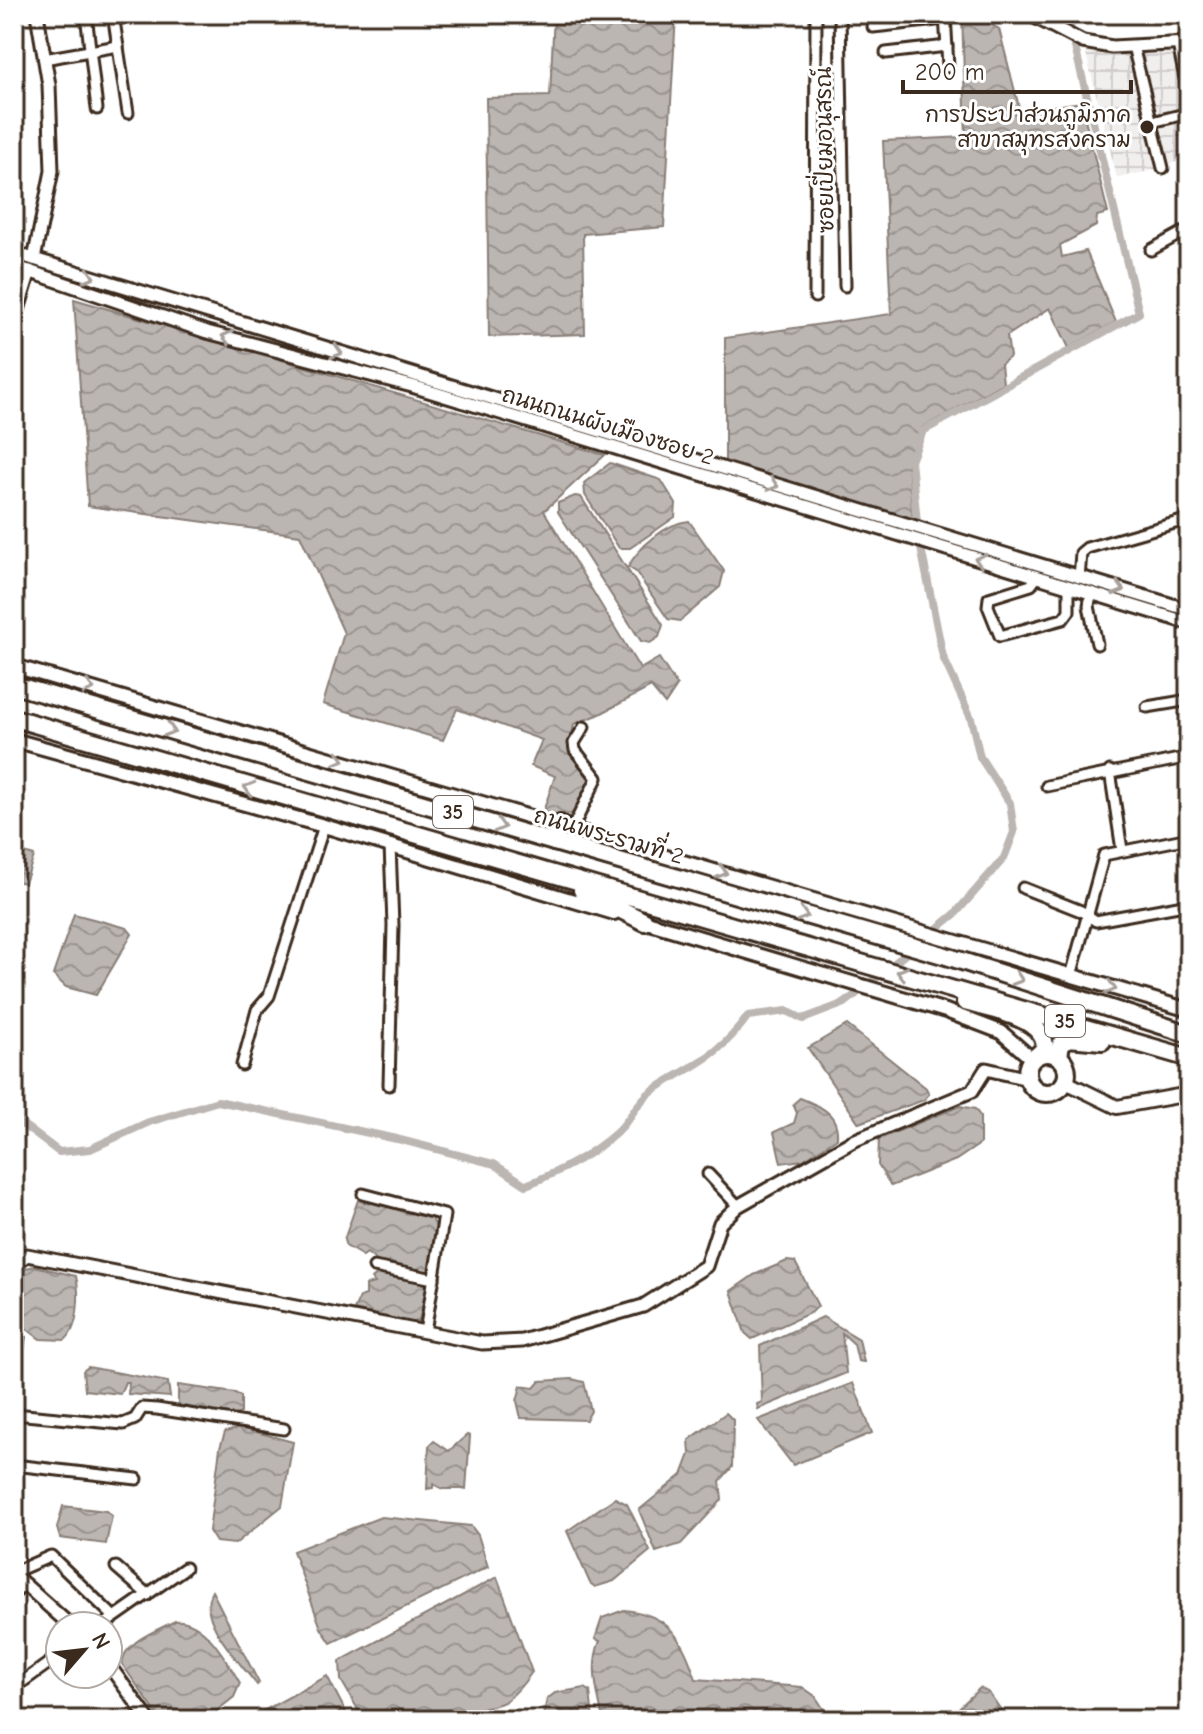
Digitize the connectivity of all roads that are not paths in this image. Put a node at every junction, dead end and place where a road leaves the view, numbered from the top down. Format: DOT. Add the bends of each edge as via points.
graph roads {
  1 [pos="37,14"];
  2 [pos="86,14"];
  3 [pos="113,14"];
  4 [pos="816,14"];
  5 [pos="840,14"];
  6 [pos="1029,14"];
  7 [pos="946,16"];
  8 [pos="873,27"];
  9 [pos="1183,44"];
  10 [pos="118,46"];
  11 [pos="947,46"];
  12 [pos="1133,46"];
  13 [pos="89,51"];
  14 [pos="886,53"];
  15 [pos="44,59"];
  16 [pos="948,67"];
  17 [pos="1189,98"];
  18 [pos="97,109"];
  19 [pos="128,113"];
  20 [pos="1189,113"];
  21 [pos="1152,122"];
  22 [pos="1163,168"];
  23 [pos="1189,229"];
  24 [pos="1151,250"];
  25 [pos="14,253"];
  26 [pos="32,265"];
  27 [pos="14,266"];
  28 [pos="845,286"];
  29 [pos="815,297"];
  30 [pos="14,323"];
  31 [pos="373,369"];
  32 [pos="1189,519"];
  33 [pos="936,541"];
  34 [pos="1037,577"];
  35 [pos="1079,578"];
  36 [pos="1069,587"];
  37 [pos="1091,593"];
  38 [pos="1189,610"];
  39 [pos="1189,623"];
  40 [pos="1097,644"];
  41 [pos="14,666"];
  42 [pos="14,685"];
  43 [pos="1189,700"];
  44 [pos="1147,707"];
  45 [pos="14,718"];
  46 [pos="584,727"];
  47 [pos="14,740"];
  48 [pos="1189,757"];
  49 [pos="1110,771"];
  50 [pos="1047,786"];
  51 [pos="324,826"];
  52 [pos="567,826"];
  53 [pos="1189,838"];
  54 [pos="554,842"];
  55 [pos="390,846"];
  56 [pos="1122,850"];
  57 [pos="545,872"];
  58 [pos="1023,888"];
  59 [pos="1189,904"];
  60 [pos="1087,916"];
  61 [pos="645,922"];
  62 [pos="1071,976"];
  63 [pos="942,984"];
  64 [pos="1189,1010"];
  65 [pos="1189,1034"];
  66 [pos="1059,1056"];
  67 [pos="1035,1057"];
  68 [pos="1189,1059"];
  69 [pos="242,1065"];
  70 [pos="1028,1079"];
  71 [pos="1066,1082"];
  72 [pos="389,1085"];
  73 [pos="1189,1094"];
  74 [pos="708,1174"];
  75 [pos="363,1194"];
  76 [pos="738,1206"];
  77 [pos="374,1267"];
  78 [pos="14,1272"];
  79 [pos="434,1279"];
  80 [pos="14,1324"];
  81 [pos="425,1332"];
  82 [pos="14,1371"];
  83 [pos="14,1414"];
  84 [pos="284,1429"];
  85 [pos="14,1465"];
  86 [pos="137,1479"];
  87 [pos="116,1567"];
  88 [pos="185,1568"];
  89 [pos="14,1573"];
  90 [pos="25,1584"];
  91 [pos="14,1594"];
  92 [pos="148,1595"];
  93 [pos="53,1610"];
  94 [pos="107,1610"];
  95 [pos="124,1611"];
  96 [pos="44,1666"];
  97 [pos="124,1686"];
  98 [pos="14,1688"];
  99 [pos="149,1720"];
  1 -- 15 [label="street"];
  2 -- 13 [label="street"];
  3 -- 10 [label="street"];
  4 -- 29 [label="street"];
  5 -- 28 [label="street, ซอยเปี่ยมอนุสรณ์"];
  6 -- 12 [label="street" via="1083,42"];
  7 -- 8 [label="street"];
  7 -- 11 [label="street"];
  9 -- 12 [label="street"];
  9 -- 17 [label="street"];
  10 -- 13 [label="street"];
  10 -- 19 [label="street"];
  11 -- 14 [label="street"];
  11 -- 16 [label="street"];
  12 -- 21 [label="street"];
  13 -- 15 [label="street"];
  13 -- 18 [label="street"];
  15 -- 26 [label="street" via="52,171"];
  20 -- 21 [label="street"];
  21 -- 22 [label="street"];
  23 -- 24 [label="street"];
  25 -- 26 [label="street, ถนนถนนผังเมืองซอย 2"];
  26 -- 27 [label="street, ถนนถนนผังเมืองซอย 2"];
  26 -- 30 [label="street"];
  26 -- 31 [label="street, ถนนถนนผังเมืองซอย 2, one-way"];
  31 -- 26 [label="street, ถนนถนนผังเมืองซอย 2, one-way" via="207,332"];
  31 -- 33 [label="street, ถนนถนนผังเมืองซอย 2"];
  32 -- 35 [label="street" via="1087,548 1081,553"];
  34 -- 33 [label="street, ถนนถนนผังเมืองซอย 2, one-way"];
  33 -- 35 [label="street, ถนนถนนผังเมืองซอย 2"];
  34 -- 36 [label="street, ถนนถนนผังเมืองซอย 2"];
  34 -- 36 [label="street" via="1031,585 989,598 1000,636 1063,619 1069,611"];
  35 -- 38 [label="street, ถนนถนนผังเมืองซอย 2, one-way"];
  36 -- 37 [label="street, ถนนถนนผังเมืองซอย 2"];
  37 -- 39 [label="street, ถนนถนนผังเมืองซอย 2"];
  37 -- 40 [label="street"];
  41 -- 52 [label="main road, ถนนพระรามที่ 2 / 35, one-way"];
  42 -- 54 [label="highway, ถนนพระรามที่ 2 / 35, one-way"];
  43 -- 44 [label="street"];
  57 -- 45 [label="highway, 35, one-way"];
  46 -- 52 [label="street" via="575,750 597,778"];
  47 -- 51 [label="main road, 35"];
  48 -- 49 [label="street"];
  49 -- 50 [label="street"];
  49 -- 56 [label="street"];
  51 -- 55 [label="main road, 35"];
  51 -- 69 [label="street"];
  52 -- 54 [label="highway"];
  52 -- 62 [label="main road, ถนนพระรามที่ 2 / 35, one-way"];
  53 -- 56 [label="street"];
  54 -- 65 [label="highway, ถนนพระรามที่ 2 / 35, one-way" via="943,955"];
  55 -- 61 [label="main road, 35"];
  55 -- 72 [label="street"];
  56 -- 60 [label="street" via="1104,855"];
  57 -- 61 [label="highway"];
  63 -- 57 [label="highway, 35, one-way"];
  58 -- 60 [label="street"];
  59 -- 60 [label="street" via="1096,921"];
  60 -- 62 [label="street"];
  61 -- 67 [label="main road, 35" via="885,991 1001,1032"];
  62 -- 64 [label="main road, ถนนพระรามที่ 2 / 35, one-way"];
  63 -- 67 [label="highway" via="960,1001 1035,1025 1045,1048"];
  63 -- 68 [label="highway, 35"];
  66 -- 67 [label="highway"];
  66 -- 68 [label="highway" via="1068,1038 1091,1038 1154,1056"];
  66 -- 71 [label="highway" via="1067,1068"];
  67 -- 70 [label="highway"];
  70 -- 71 [label="highway" via="1043,1094 1057,1092"];
  70 -- 76 [label="street" via="986,1069 972,1091 853,1141"];
  71 -- 73 [label="main road" via="1117,1107"];
  74 -- 76 [label="street"];
  75 -- 79 [label="street" via="444,1215"];
  76 -- 81 [label="street" via="720,1223 706,1266 643,1306 522,1341 482,1343"];
  77 -- 79 [label="street"];
  78 -- 81 [label="street" via="27,1255"];
  79 -- 81 [label="street"];
  80 -- 82 [label="street"];
  83 -- 84 [label="street" via="123,1424 142,1408"];
  85 -- 86 [label="street"];
  87 -- 92 [label="street"];
  88 -- 92 [label="street"];
  89 -- 90 [label="street"];
  89 -- 94 [label="street" via="51,1556"];
  90 -- 91 [label="street"];
  90 -- 93 [label="street"];
  92 -- 95 [label="street"];
  96 -- 98 [label="street"];
  97 -- 99 [label="street"];
}
